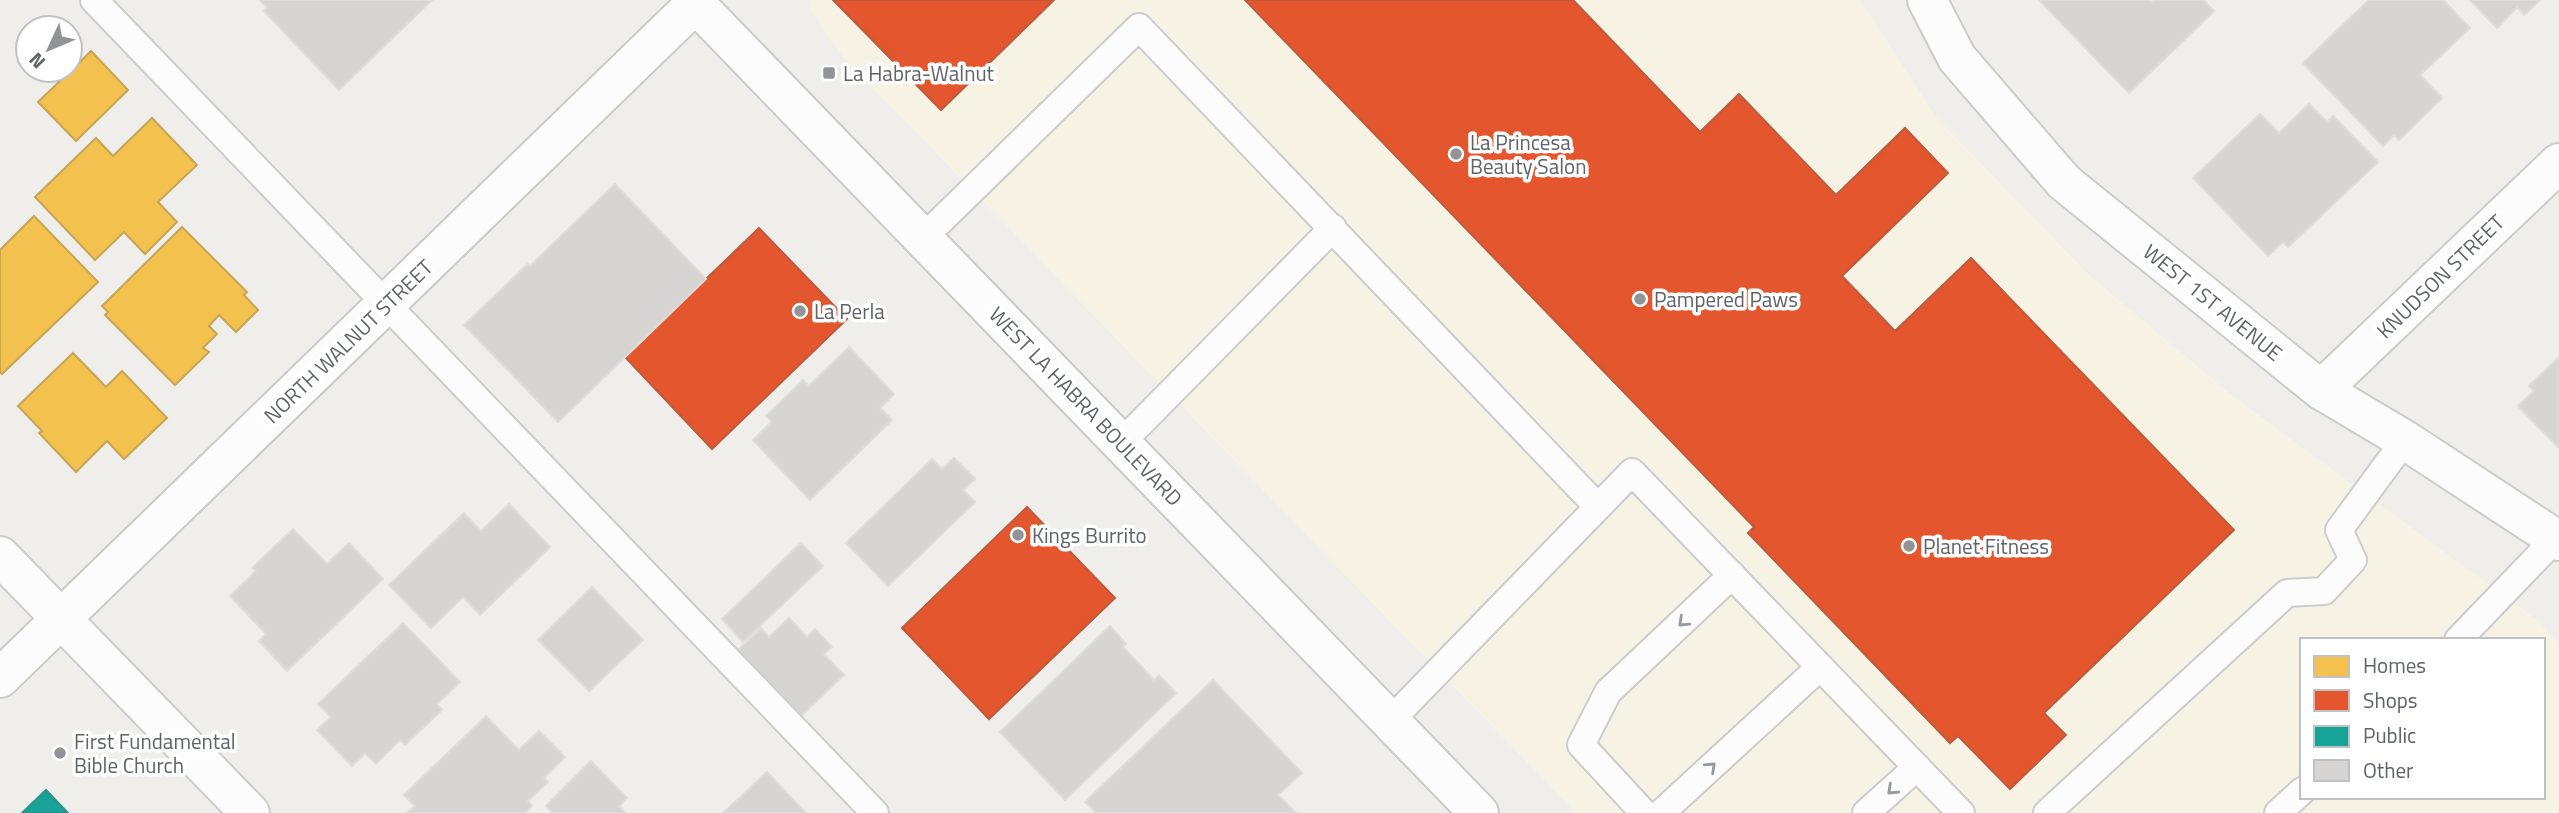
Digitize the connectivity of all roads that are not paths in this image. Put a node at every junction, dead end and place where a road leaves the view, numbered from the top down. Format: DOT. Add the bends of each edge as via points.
graph roads {
  1 [pos="94,0"];
  2 [pos="1927,0"];
  3 [pos="696,1"];
  4 [pos="2559,163"];
  5 [pos="1333,228"];
  6 [pos="923,238"];
  7 [pos="387,303"];
  8 [pos="2321,390"];
  9 [pos="2405,440"];
  10 [pos="1121,443"];
  11 [pos="1597,506"];
  12 [pos="2557,539"];
  13 [pos="0,556"];
  14 [pos="1732,575"];
  15 [pos="61,618"];
  16 [pos="2460,638"];
  17 [pos="1820,667"];
  18 [pos="0,678"];
  19 [pos="1390,721"];
  20 [pos="1917,767"];
  21 [pos="2300,793"];
  22 [pos="250,813"];
  23 [pos="875,813"];
  24 [pos="1479,813"];
  25 [pos="1644,813"];
  26 [pos="1661,813"];
  27 [pos="1866,813"];
  28 [pos="1961,813"];
  29 [pos="2047,813"];
  30 [pos="2278,813"];
  1 -- 7 [label="lane"];
  2 -- 8 [label="street, WEST 1ST AVENUE" via="1956,58 2064,182"];
  3 -- 6 [label="street, WEST LA HABRA BOULEVARD"];
  3 -- 7 [label="street, NORTH WALNUT STREET"];
  4 -- 8 [label="street, KNUDSON STREET"];
  5 -- 6 [label="lane" via="1139,27"];
  5 -- 10 [label="lane"];
  5 -- 11 [label="lane"];
  6 -- 10 [label="street, WEST LA HABRA BOULEVARD"];
  7 -- 15 [label="street, NORTH WALNUT STREET"];
  7 -- 23 [label="lane"];
  8 -- 9 [label="street, WEST 1ST AVENUE"];
  9 -- 12 [label="street, WEST 1ST AVENUE"];
  9 -- 29 [label="lane" via="2339,530 2353,560 2325,591 2287,593"];
  10 -- 19 [label="street, WEST LA HABRA BOULEVARD"];
  11 -- 14 [label="lane" via="1632,472"];
  11 -- 19 [label="lane"];
  12 -- 16 [label="lane"];
  13 -- 15 [label="street"];
  14 -- 17 [label="lane"];
  14 -- 25 [label="lane, one-way" via="1608,692 1581,745"];
  15 -- 18 [label="street, NORTH WALNUT STREET"];
  15 -- 22 [label="street"];
  17 -- 20 [label="lane"];
  26 -- 17 [label="lane, one-way"];
  19 -- 24 [label="street, WEST LA HABRA BOULEVARD"];
  20 -- 27 [label="lane, one-way"];
  20 -- 28 [label="lane"];
  21 -- 30 [label="lane"];
}
